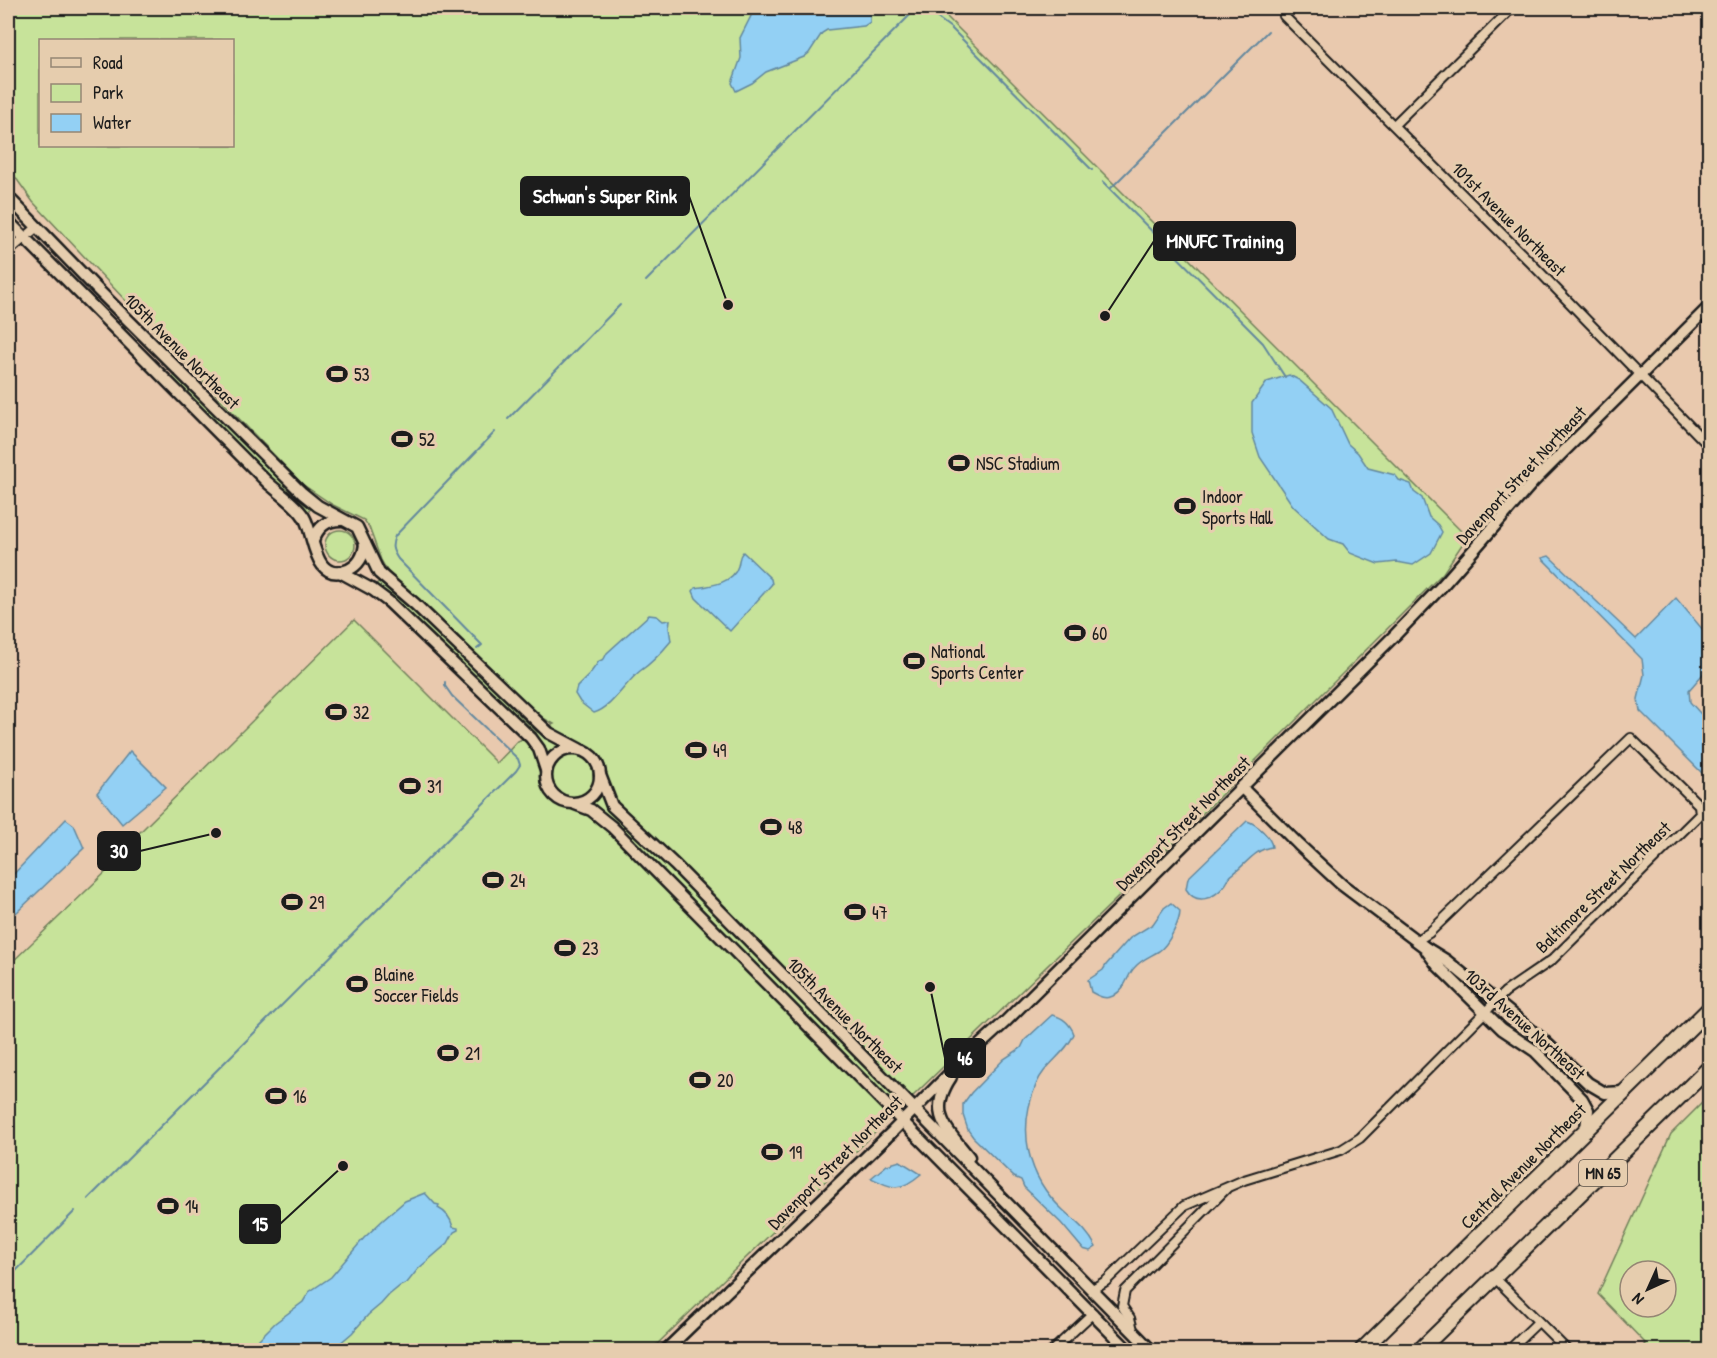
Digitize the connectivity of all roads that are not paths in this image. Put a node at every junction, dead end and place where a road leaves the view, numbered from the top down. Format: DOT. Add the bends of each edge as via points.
graph roads {
  1 [pos="1512,8"];
  2 [pos="1284,16"];
  3 [pos="1394,125"];
  4 [pos="8,197"];
  5 [pos="8,222"];
  6 [pos="36,228"];
  7 [pos="24,239"];
  8 [pos="8,252"];
  9 [pos="1710,306"];
  10 [pos="1639,375"];
  11 [pos="1710,447"];
  12 [pos="341,520"];
  13 [pos="313,541"];
  14 [pos="365,543"];
  15 [pos="340,572"];
  16 [pos="579,749"];
  17 [pos="546,770"];
  18 [pos="600,775"];
  19 [pos="1242,788"];
  20 [pos="575,804"];
  21 [pos="1421,945"];
  22 [pos="1496,1001"];
  23 [pos="1710,1008"];
  24 [pos="1485,1013"];
  25 [pos="960,1062"];
  26 [pos="1710,1067"];
  27 [pos="1624,1092"];
  28 [pos="913,1108"];
  29 [pos="901,1121"];
  30 [pos="1586,1129"];
  31 [pos="1229,1185"];
  32 [pos="1002,1199"];
  33 [pos="1495,1278"];
  34 [pos="1091,1290"];
  35 [pos="1093,1313"];
  36 [pos="1538,1322"];
  37 [pos="1134,1333"];
  38 [pos="666,1350"];
  39 [pos="1053,1350"];
  40 [pos="1128,1350"];
  41 [pos="1151,1350"];
  42 [pos="1362,1350"];
  43 [pos="1420,1350"];
  44 [pos="1509,1350"];
  45 [pos="1567,1350"];
  1 -- 3 [label="street"];
  2 -- 3 [label="street, 101st Avenue Northeast"];
  3 -- 10 [label="street, 101st Avenue Northeast"];
  4 -- 6 [label="street, 105th Avenue Northeast"];
  5 -- 7 [label="street, 105th Avenue Northeast"];
  6 -- 7 [label="street"];
  6 -- 12 [label="street, 105th Avenue Northeast" via="302,493"];
  7 -- 8 [label="street"];
  7 -- 13 [label="street, 105th Avenue Northeast" via="299,511"];
  9 -- 10 [label="street, Davenport Street Northeast"];
  10 -- 11 [label="street, 101st Avenue Northeast"];
  10 -- 19 [label="street, Davenport Street Northeast" via="1528,488 1425,604"];
  12 -- 13 [label="street" via="326,523"];
  12 -- 14 [label="street, 105th Avenue Northeast" via="357,527"];
  13 -- 15 [label="street, 105th Avenue Northeast" via="318,560"];
  14 -- 15 [label="street" via="356,565"];
  14 -- 16 [label="street, 105th Avenue Northeast" via="379,573 549,733"];
  15 -- 17 [label="street, 105th Avenue Northeast" via="389,602 531,738"];
  16 -- 17 [label="street" via="555,755"];
  16 -- 18 [label="street, 105th Avenue Northeast" via="595,759"];
  17 -- 20 [label="street, 105th Avenue Northeast" via="549,790"];
  18 -- 20 [label="street" via="600,783 591,797"];
  18 -- 28 [label="street, 105th Avenue Northeast" via="612,806"];
  19 -- 21 [label="street, 103rd Avenue Northeast" via="1335,878"];
  19 -- 25 [label="street, Davenport Street Northeast"];
  20 -- 29 [label="street, 105th Avenue Northeast" via="591,810 612,827"];
  21 -- 22 [label="street, 103rd Avenue Northeast"];
  21 -- 22 [label="street, Baltimore Street Northeast" via="1632,738 1699,805 1700,814 1552,960"];
  21 -- 24 [label="street, 103rd Avenue Northeast"];
  22 -- 24 [label="street, Baltimore Street Northeast"];
  22 -- 27 [label="street, 103rd Avenue Northeast" via="1588,1083 1605,1093"];
  23 -- 27 [label="highway, Central Avenue Northeast / MN 65"];
  24 -- 30 [label="street, 103rd Avenue Northeast" via="1535,1051 1582,1099 1588,1110"];
  24 -- 31 [label="street, Baltimore Street Northeast" via="1360,1138 1341,1149"];
  25 -- 28 [label="street, Davenport Street Northeast"];
  25 -- 32 [label="street" via="941,1096 939,1113 943,1125"];
  26 -- 33 [label="highway, MN 65"];
  27 -- 30 [label="highway, Central Avenue Northeast / MN 65"];
  28 -- 29 [label="street, Davenport Street Northeast"];
  28 -- 32 [label="street, 105th Avenue Northeast"];
  29 -- 35 [label="street, 105th Avenue Northeast"];
  29 -- 38 [label="street, Davenport Street Northeast"];
  30 -- 42 [label="highway, Central Avenue Northeast / MN 65"];
  31 -- 34 [label="street, Baltimore Street Northeast" via="1184,1206 1106,1281"];
  31 -- 37 [label="street, Baltimore Street Northeast" via="1125,1291 1122,1306"];
  32 -- 34 [label="street, 105th Avenue Northeast"];
  33 -- 36 [label="street"];
  33 -- 43 [label="highway, MN 65"];
  34 -- 37 [label="street, 105th Avenue Northeast"];
  35 -- 39 [label="street"];
  35 -- 40 [label="street, 105th Avenue Northeast"];
  36 -- 44 [label="street"];
  36 -- 45 [label="street"];
  37 -- 41 [label="street, 105th Avenue Northeast"];
}
